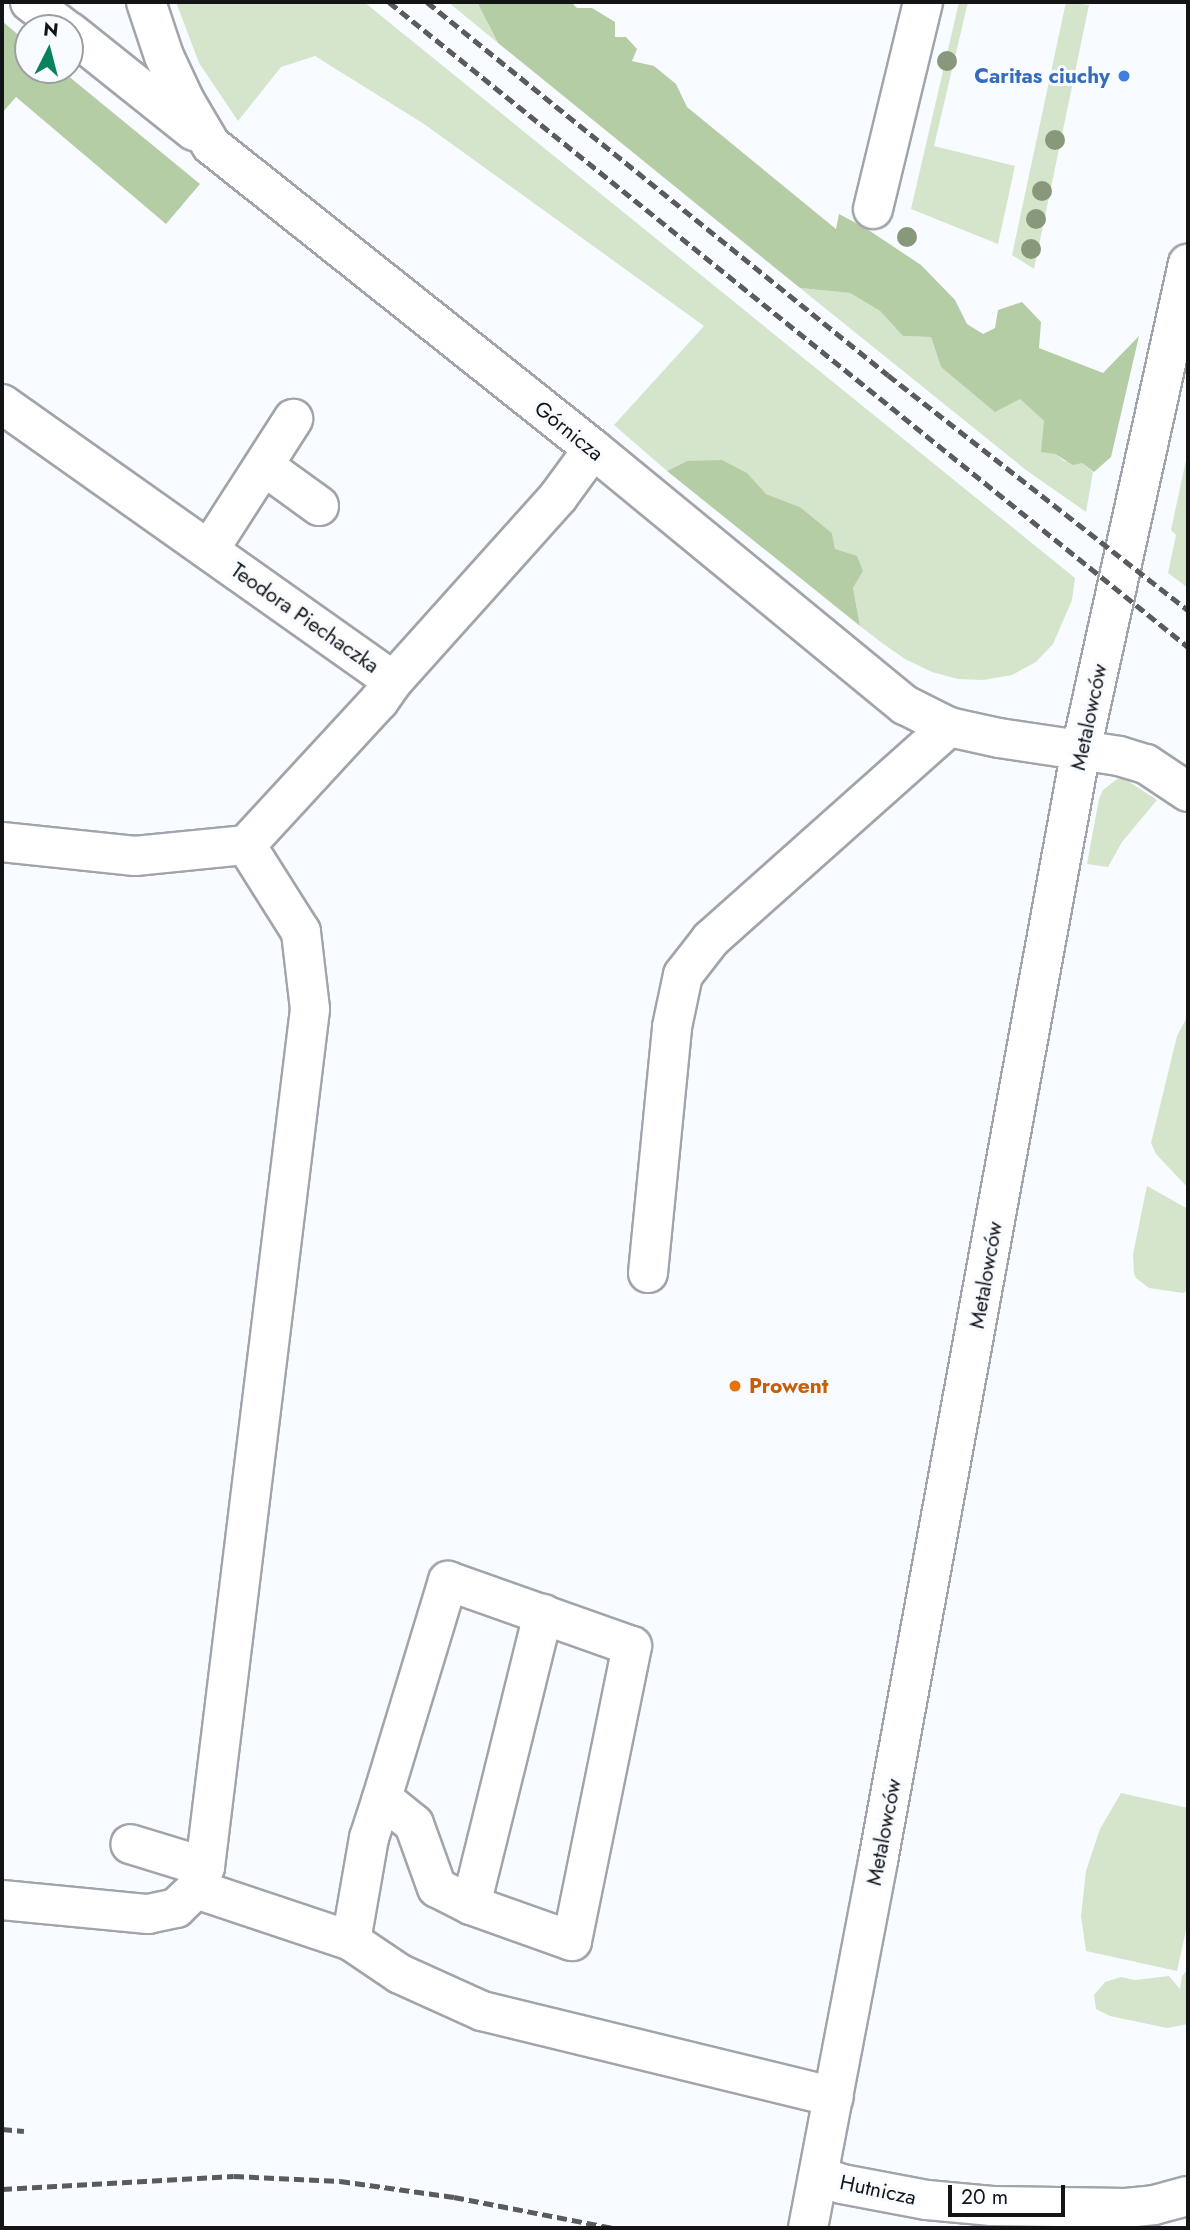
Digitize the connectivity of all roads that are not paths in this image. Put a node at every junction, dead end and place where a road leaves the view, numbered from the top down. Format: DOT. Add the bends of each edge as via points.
graph roads {
  1 [pos="30,2"];
  2 [pos="923,2"];
  3 [pos="150,13"];
  4 [pos="46,14"];
  5 [pos="84,39"];
  6 [pos="84,43"];
  7 [pos="211,145"];
  8 [pos="873,209"];
  9 [pos="1188,264"];
  10 [pos="1182,309"];
  11 [pos="2,404"];
  12 [pos="293,419"];
  13 [pos="593,449"];
  14 [pos="264,466"];
  15 [pos="320,506"];
  16 [pos="209,550"];
  17 [pos="393,681"];
  18 [pos="949,727"];
  19 [pos="1081,750"];
  20 [pos="1188,792"];
  21 [pos="2,842"];
  22 [pos="246,845"];
  23 [pos="648,1273"];
  24 [pos="543,1614"];
  25 [pos="382,1798"];
  26 [pos="130,1844"];
  27 [pos="200,1878"];
  28 [pos="2,1900"];
  29 [pos="471,1905"];
  30 [pos="351,1941"];
  31 [pos="834,2097"];
  32 [pos="820,2176"];
  33 [pos="1188,2196"];
  34 [pos="808,2228"];
  1 -- 4 [label="street"];
  2 -- 8 [label="street"];
  3 -- 5 [label="street" via="134,51"];
  3 -- 7 [label="street, Górnicza" via="185,102"];
  6 -- 7 [label="street"];
  7 -- 13 [label="street, Górnicza"];
  9 -- 10 [label="street, Metalowców"];
  10 -- 19 [label="street, Metalowców"];
  11 -- 16 [label="street, Teodora Piechaczka"];
  12 -- 14 [label="street"];
  13 -- 17 [label="street, Teodora Piechaczka" via="558,496"];
  13 -- 18 [label="street, Górnicza" via="905,705"];
  14 -- 15 [label="street"];
  14 -- 16 [label="street"];
  16 -- 17 [label="street, Teodora Piechaczka"];
  17 -- 22 [label="street"];
  18 -- 19 [label="street, Górnicza"];
  18 -- 23 [label="street" via="711,939 683,975 672,1027"];
  19 -- 20 [label="street" via="1146,764"];
  19 -- 31 [label="street, Metalowców"];
  21 -- 22 [label="street" via="135,856"];
  22 -- 27 [label="street" via="301,932 310,1009"];
  24 -- 25 [label="street" via="448,1581"];
  24 -- 29 [label="street"];
  24 -- 29 [label="street" via="632,1646 572,1941"];
  25 -- 29 [label="street" via="414,1825 436,1888"];
  25 -- 30 [label="street" via="369,1838"];
  26 -- 27 [label="street"];
  27 -- 28 [label="street" via="176,1908 148,1914"];
  27 -- 30 [label="street"];
  30 -- 31 [label="street" via="400,1974 482,2011"];
  31 -- 32 [label="street, Metalowców"];
  32 -- 33 [label="street, Hutnicza" via="842,2185 927,2200 992,2206 1126,2208"];
  32 -- 34 [label="street, Metalowców"];
}
